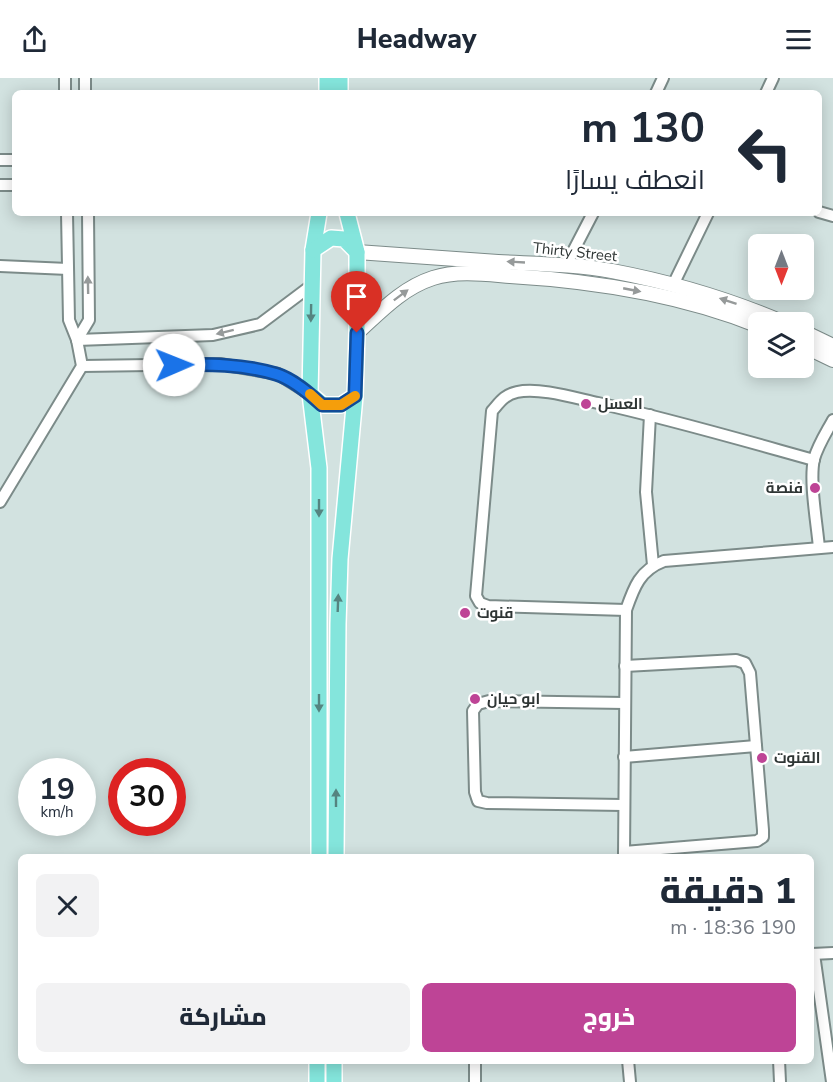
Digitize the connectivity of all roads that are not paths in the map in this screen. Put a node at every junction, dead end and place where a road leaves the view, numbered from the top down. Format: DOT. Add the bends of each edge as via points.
graph roads {
  1 [pos="66,216"];
  2 [pos="88,216"];
  3 [pos="319,216"];
  4 [pos="348,216"];
  5 [pos="591,216"];
  6 [pos="707,216"];
  7 [pos="313,250"];
  8 [pos="357,252"];
  9 [pos="566,265"];
  10 [pos="0,266"];
  11 [pos="68,269"];
  12 [pos="611,271"];
  13 [pos="312,285"];
  14 [pos="673,285"];
  15 [pos="609,286"];
  16 [pos="759,312"];
  17 [pos="748,322"];
  18 [pos="357,333"];
  19 [pos="814,337"];
  20 [pos="77,340"];
  21 [pos="833,346"];
  22 [pos="814,351"];
  23 [pos="833,360"];
  24 [pos="81,366"];
  25 [pos="310,394"];
  26 [pos="355,396"];
  27 [pos="650,415"];
  28 [pos="833,420"];
  29 [pos="814,460"];
  30 [pos="0,501"];
  31 [pos="833,547"];
  32 [pos="819,548"];
  33 [pos="653,565"];
  34 [pos="626,610"];
  35 [pos="625,666"];
  36 [pos="625,703"];
  37 [pos="756,746"];
  38 [pos="624,757"];
  39 [pos="623,805"];
  40 [pos="319,854"];
  41 [pos="336,854"];
  42 [pos="624,854"];
  43 [pos="833,953"];
  44 [pos="814,954"];
  45 [pos="814,960"];
  46 [pos="317,1064"];
  47 [pos="334,1064"];
  48 [pos="476,1064"];
  49 [pos="628,1064"];
  50 [pos="779,1064"];
  51 [pos="831,1067"];
  52 [pos="317,1082"];
  53 [pos="334,1082"];
  54 [pos="475,1082"];
  55 [pos="630,1082"];
  56 [pos="780,1082"];
  57 [pos="832,1082"];
  1 -- 11 [label="street"];
  20 -- 2 [label="street, one-way" via="89,320"];
  3 -- 7 [label="main road"];
  4 -- 8 [label="main road"];
  5 -- 9 [label="street"];
  6 -- 14 [label="street"];
  7 -- 8 [label="main road" via="331,238 344,239"];
  7 -- 13 [label="main road"];
  9 -- 8 [label="main road, Thirty Street, one-way"];
  8 -- 18 [label="main road"];
  9 -- 12 [label="main road, Thirty Street"];
  10 -- 11 [label="street"];
  11 -- 20 [label="street" via="69,320"];
  12 -- 14 [label="main road, Thirty Street"];
  12 -- 15 [label="main road"];
  13 -- 20 [label="street, one-way" via="260,324 213,335"];
  13 -- 25 [label="main road, one-way"];
  16 -- 14 [label="main road, Thirty Street, one-way"];
  15 -- 17 [label="main road, Thirty Street, one-way" via="668,297"];
  18 -- 15 [label="main road, Thirty Street, one-way" via="408,289 450,274"];
  18 -- 26 [label="main road"];
  19 -- 21 [label="main road"];
  20 -- 24 [label="street"];
  22 -- 23 [label="main road"];
  24 -- 25 [label="street" via="220,364 278,374"];
  24 -- 30 [label="street"];
  25 -- 26 [label="main road" via="322,405 341,405"];
  25 -- 40 [label="main road, one-way" via="319,468"];
  41 -- 26 [label="main road, one-way" via="340,559"];
  27 -- 29 [label="street"];
  27 -- 33 [label="street" via="646,492"];
  27 -- 34 [label="street" via="539,392 505,396 492,411 476,596 480,603"];
  28 -- 29 [label="street"];
  29 -- 32 [label="street"];
  31 -- 32 [label="street"];
  32 -- 33 [label="street"];
  33 -- 34 [label="street" via="636,584"];
  34 -- 35 [label="street"];
  35 -- 36 [label="street"];
  35 -- 37 [label="street" via="736,660 745,663 750,673"];
  36 -- 38 [label="street"];
  36 -- 39 [label="street" via="489,701 478,704 473,711 478,801"];
  37 -- 38 [label="street"];
  37 -- 42 [label="street" via="763,837 757,841"];
  38 -- 39 [label="street"];
  39 -- 42 [label="street"];
  43 -- 44 [label="street"];
  45 -- 51 [label="street"];
  46 -- 52 [label="main road"];
  47 -- 53 [label="main road"];
  48 -- 54 [label="street"];
  49 -- 55 [label="street"];
  50 -- 56 [label="street"];
  51 -- 57 [label="street"];
}
